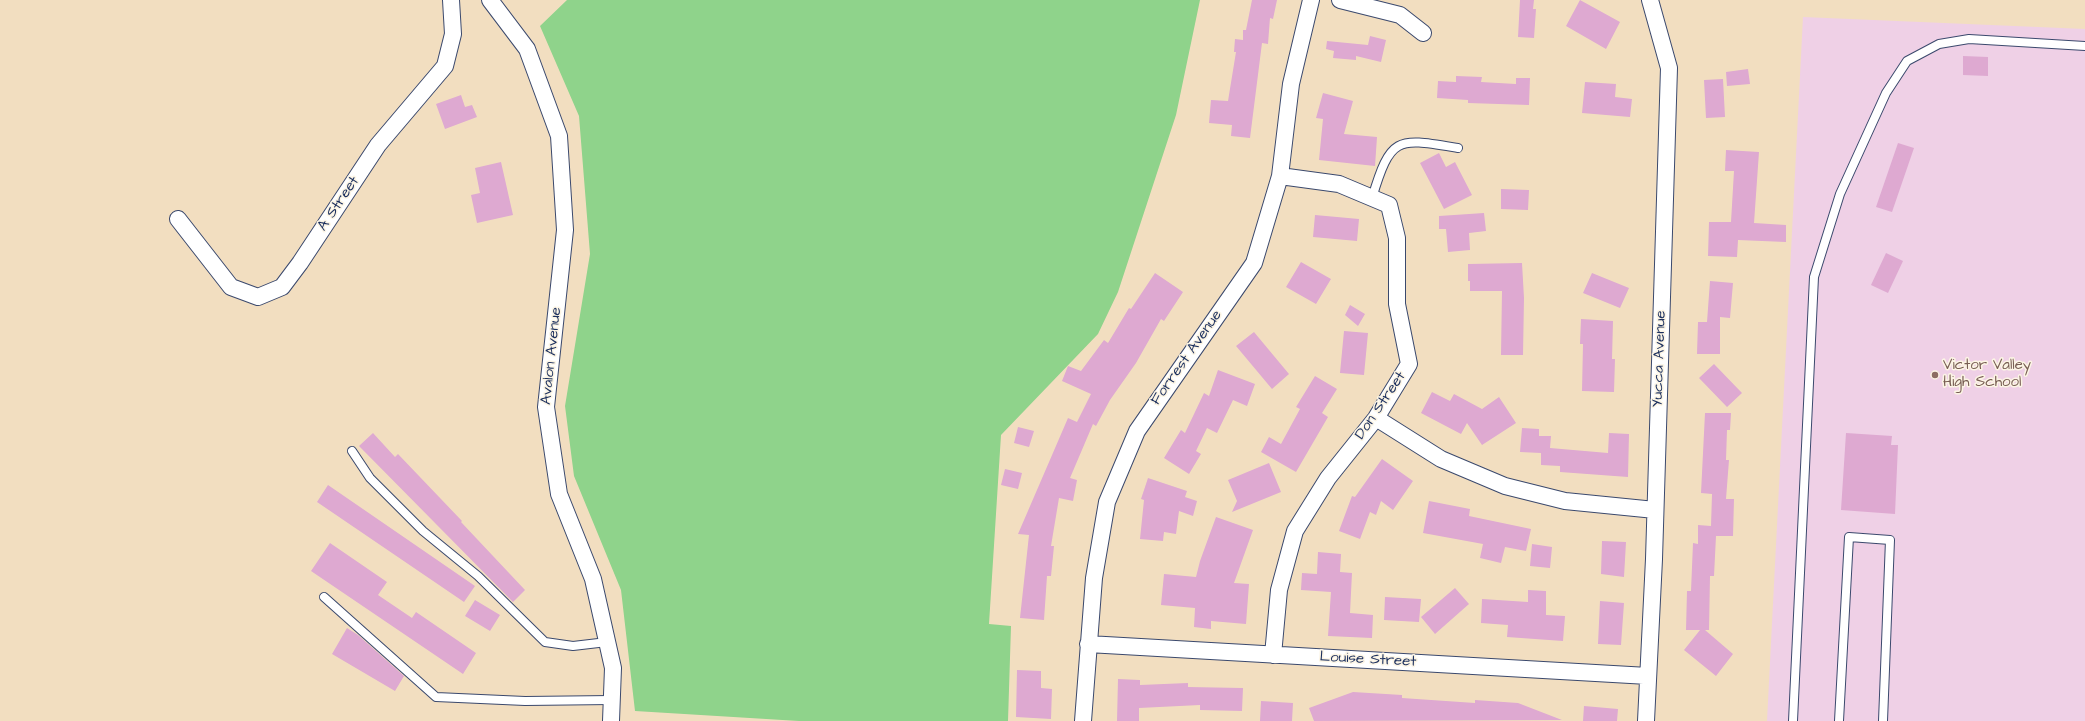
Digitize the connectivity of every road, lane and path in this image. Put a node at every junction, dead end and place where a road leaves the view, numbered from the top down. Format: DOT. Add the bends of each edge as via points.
graph roads {
  1 [pos="451,0"];
  2 [pos="490,0"];
  3 [pos="1311,0"];
  4 [pos="1340,0"];
  5 [pos="1650,0"];
  6 [pos="1422,33"];
  7 [pos="2085,46"];
  8 [pos="1458,148"];
  9 [pos="1280,176"];
  10 [pos="1372,198"];
  11 [pos="178,219"];
  12 [pos="1376,418"];
  13 [pos="352,451"];
  14 [pos="1655,510"];
  15 [pos="324,597"];
  16 [pos="607,642"];
  17 [pos="1088,644"];
  18 [pos="1273,655"];
  19 [pos="1648,676"];
  20 [pos="612,700"];
  21 [pos="611,721"];
  22 [pos="1083,721"];
  23 [pos="1646,721"];
  24 [pos="1793,721"];
  25 [pos="1839,721"];
  26 [pos="1883,721"];
  1 -- 11 [label="street, A Street" via="453,34 445,66 378,144 300,264 282,287 258,296 231,287"];
  2 -- 16 [label="street, Avalon Avenue" via="527,49 559,136 565,230 546,408 559,494 593,579"];
  3 -- 9 [label="street, Forrest Avenue" via="1291,84"];
  4 -- 6 [label="street" via="1400,15"];
  5 -- 14 [label="street, Yucca Avenue" via="1669,68"];
  7 -- 24 [label="lane" via="1970,39 1939,44 1907,61 1886,93 1840,194 1814,277"];
  8 -- 10 [label="lane" via="1407,142 1397,146 1380,173"];
  9 -- 10 [label="street, Don Street" via="1339,184"];
  9 -- 17 [label="street, Forrest Avenue" via="1254,263 1137,431 1107,502 1094,578"];
  10 -- 12 [label="street, Don Street" via="1389,205 1397,238 1397,304 1409,364"];
  12 -- 14 [label="street" via="1441,459 1505,486 1565,501"];
  12 -- 18 [label="street, Don Street" via="1328,478 1295,531 1279,590"];
  13 -- 16 [label="lane" via="370,478 423,531 478,576 545,642 573,646"];
  14 -- 19 [label="street, Yucca Avenue"];
  15 -- 20 [label="lane" via="436,697 525,701"];
  16 -- 20 [label="street, Avalon Avenue" via="613,668"];
  17 -- 18 [label="street, Louise Street"];
  17 -- 22 [label="street, Forrest Avenue"];
  18 -- 19 [label="street, Louise Street"];
  19 -- 23 [label="street, Yucca Avenue"];
  20 -- 21 [label="street, Avalon Avenue"];
  25 -- 26 [label="lane" via="1849,537 1890,540"];
}
